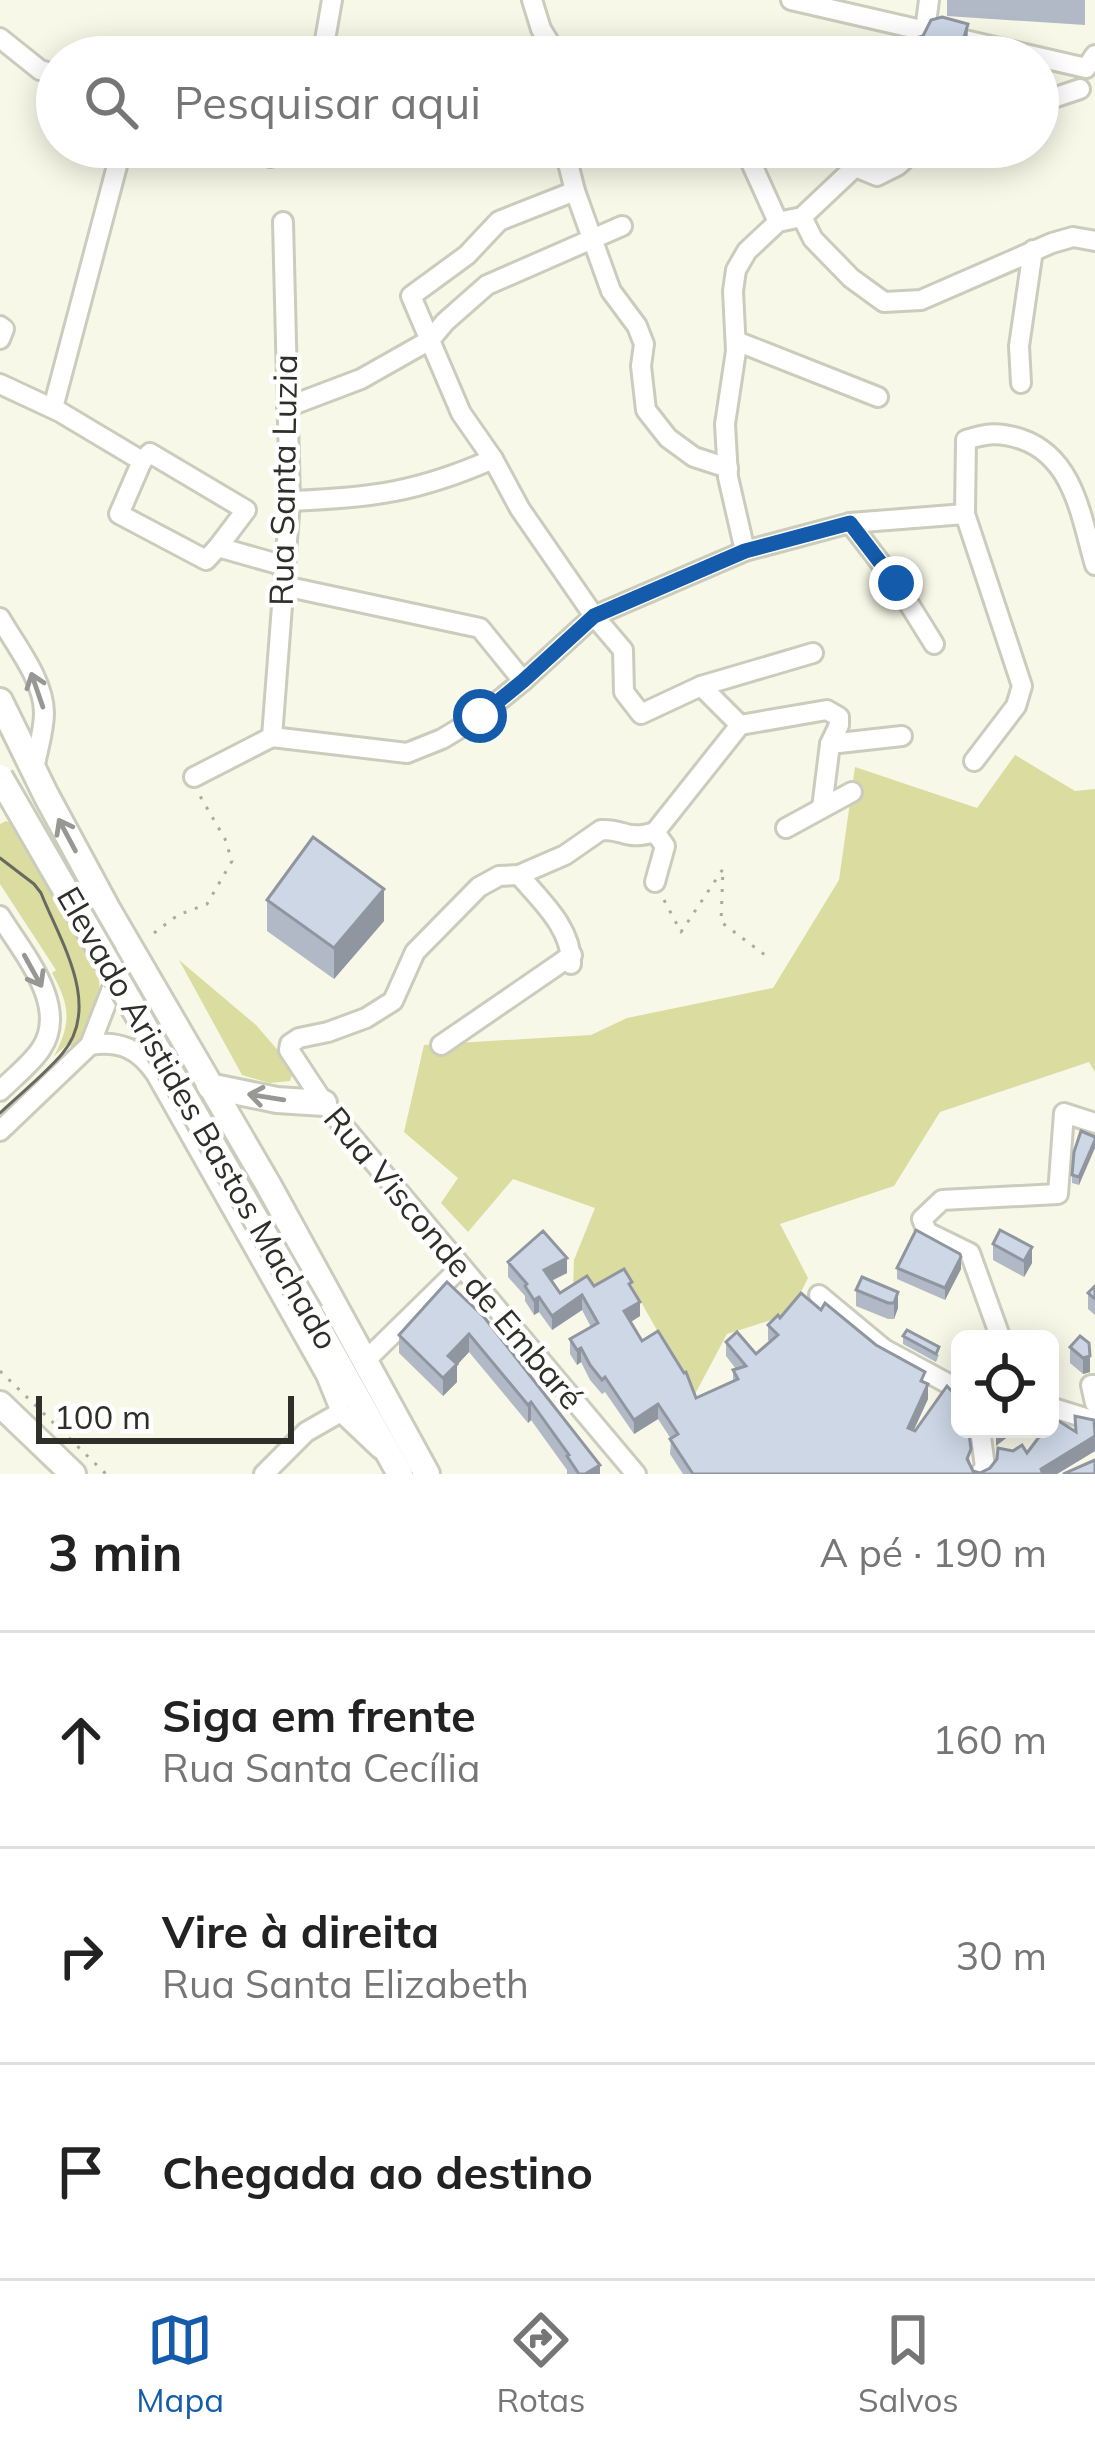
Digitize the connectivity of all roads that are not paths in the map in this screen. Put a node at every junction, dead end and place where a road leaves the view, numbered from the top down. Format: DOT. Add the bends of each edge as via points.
graph roads {
  1 [pos="332,0"];
  2 [pos="532,0"];
  3 [pos="791,0"];
  4 [pos="929,0"];
  5 [pos="925,31"];
  6 [pos="326,36"];
  7 [pos="546,36"];
  8 [pos="923,36"];
  9 [pos="952,36"];
  10 [pos="0,38"];
  11 [pos="1059,56"];
  12 [pos="1090,62"];
  13 [pos="36,67"];
  14 [pos="1087,95"];
  15 [pos="116,168"];
  16 [pos="569,168"];
  17 [pos="754,168"];
  18 [pos="855,168"];
  19 [pos="858,168"];
  20 [pos="893,168"];
  21 [pos="574,191"];
  22 [pos="802,217"];
  23 [pos="283,222"];
  24 [pos="778,222"];
  25 [pos="622,226"];
  26 [pos="594,240"];
  27 [pos="1095,241"];
  28 [pos="1033,250"];
  29 [pos="0,326"];
  30 [pos="0,339"];
  31 [pos="430,340"];
  32 [pos="736,341"];
  33 [pos="1021,383"];
  34 [pos="0,384"];
  35 [pos="878,397"];
  36 [pos="287,407"];
  37 [pos="52,408"];
  38 [pos="493,460"];
  39 [pos="142,461"];
  40 [pos="728,468"];
  41 [pos="290,501"];
  42 [pos="965,514"];
  43 [pos="850,523"];
  44 [pos="218,547"];
  45 [pos="745,551"];
  46 [pos="1095,565"];
  47 [pos="286,566"];
  48 [pos="284,586"];
  49 [pos="594,616"];
  50 [pos="0,618"];
  51 [pos="934,644"];
  52 [pos="813,653"];
  53 [pos="523,681"];
  54 [pos="701,686"];
  55 [pos="2,710"];
  56 [pos="740,725"];
  57 [pos="902,736"];
  58 [pos="272,737"];
  59 [pos="0,738"];
  60 [pos="830,744"];
  61 [pos="974,760"];
  62 [pos="0,777"];
  63 [pos="194,777"];
  64 [pos="41,785"];
  65 [pos="852,792"];
  66 [pos="0,802"];
  67 [pos="822,808"];
  68 [pos="786,828"];
  69 [pos="645,835"];
  70 [pos="519,875"];
  71 [pos="655,883"];
  72 [pos="0,916"];
  73 [pos="128,947"];
  74 [pos="90,1045"];
  75 [pos="441,1045"];
  76 [pos="209,1086"];
  77 [pos="0,1090"];
  78 [pos="324,1103"];
  79 [pos="1095,1123"];
  80 [pos="0,1131"];
  81 [pos="461,1267"];
  82 [pos="819,1295"];
  83 [pos="998,1330"];
  84 [pos="365,1360"];
  85 [pos="951,1385"];
  86 [pos="1095,1385"];
  87 [pos="1095,1403"];
  88 [pos="0,1404"];
  89 [pos="1059,1410"];
  90 [pos="340,1412"];
  91 [pos="1095,1421"];
  92 [pos="981,1438"];
  93 [pos="396,1467"];
  94 [pos="73,1474"];
  95 [pos="264,1474"];
  96 [pos="427,1474"];
  97 [pos="636,1474"];
  98 [pos="980,1474"];
  1 -- 6 [label="street"];
  2 -- 7 [label="street"];
  3 -- 5 [label="street"];
  4 -- 5 [label="street"];
  5 -- 8 [label="street"];
  5 -- 9 [label="street"];
  10 -- 13 [label="street"];
  11 -- 12 [label="street"];
  12 -- 14 [label="street"];
  15 -- 37 [label="street"];
  16 -- 21 [label="street"];
  17 -- 24 [label="street"];
  18 -- 22 [label="street"];
  19 -- 20 [label="street" via="877,176"];
  21 -- 26 [label="street"];
  21 -- 31 [label="street" via="499,221 411,296"];
  22 -- 24 [label="street"];
  22 -- 28 [label="street" via="850,278 884,302 920,300"];
  23 -- 36 [label="street, Rua Santa Luzia"];
  24 -- 32 [label="street" via="736,270"];
  25 -- 26 [label="street"];
  26 -- 31 [label="street" via="487,285"];
  26 -- 40 [label="street" via="611,291 644,344 646,410 694,457"];
  27 -- 28 [label="street" via="1073,237"];
  28 -- 33 [label="street"];
  29 -- 30 [label="street"];
  31 -- 36 [label="street" via="361,379"];
  31 -- 38 [label="street" via="461,413"];
  32 -- 35 [label="street"];
  32 -- 40 [label="street"];
  34 -- 37 [label="street"];
  36 -- 41 [label="street, Rua Santa Luzia"];
  37 -- 39 [label="street"];
  38 -- 41 [label="street" via="399,493"];
  38 -- 49 [label="street"];
  39 -- 44 [label="street" via="150,453 246,510"];
  39 -- 44 [label="street" via="118,514 206,560"];
  40 -- 45 [label="street"];
  41 -- 47 [label="street, Rua Santa Luzia"];
  42 -- 43 [label="street"];
  42 -- 46 [label="street" via="966,440 1003,433 1043,447 1068,479"];
  42 -- 61 [label="street" via="1022,686"];
  43 -- 45 [label="street"];
  43 -- 51 [label="street"];
  44 -- 47 [label="street"];
  45 -- 49 [label="street"];
  47 -- 48 [label="street, Rua Santa Luzia"];
  48 -- 53 [label="street" via="480,628"];
  48 -- 58 [label="street, Rua Santa Luzia"];
  49 -- 53 [label="street"];
  49 -- 54 [label="street" via="623,650 623,692 641,714"];
  64 -- 50 [label="street, one-way" via="44,702"];
  52 -- 54 [label="street"];
  53 -- 58 [label="street" via="480,716 407,752"];
  54 -- 56 [label="street"];
  55 -- 64 [label="main road"];
  56 -- 60 [label="street" via="827,710 839,717"];
  56 -- 69 [label="street"];
  57 -- 60 [label="street"];
  58 -- 63 [label="street"];
  59 -- 64 [label="main road"];
  60 -- 67 [label="street"];
  62 -- 93 [label="main road, Elevado Aristides Bastos Machado, bridge"];
  64 -- 66 [label="street"];
  73 -- 64 [label="main road, one-way"];
  65 -- 67 [label="street"];
  67 -- 68 [label="street"];
  69 -- 70 [label="street" via="601,830"];
  69 -- 71 [label="street" via="665,846"];
  70 -- 75 [label="street" via="557,920 571,960"];
  70 -- 78 [label="street, Rua Visconde de Embaré" via="479,887 447,917 415,952 393,1001 290,1044"];
  72 -- 77 [label="street, one-way" via="47,999 51,1021 39,1053"];
  73 -- 74 [label="street"];
  73 -- 76 [label="main road"];
  74 -- 80 [label="street"];
  74 -- 90 [label="street" via="134,1050 156,1074"];
  78 -- 76 [label="main road, one-way"];
  76 -- 84 [label="main road"];
  78 -- 81 [label="street, Rua Visconde de Embaré"];
  79 -- 83 [label="street" via="1064,1113 1058,1195 942,1200 922,1219 927,1232 970,1252"];
  81 -- 84 [label="street"];
  81 -- 97 [label="street, Rua Visconde de Embaré"];
  82 -- 85 [label="street" via="884,1349"];
  84 -- 96 [label="main road"];
  86 -- 87 [label="street"];
  88 -- 94 [label="main road"];
  89 -- 91 [label="street"];
  90 -- 93 [label="street"];
  90 -- 95 [label="street"];
  92 -- 98 [label="street"];
}
